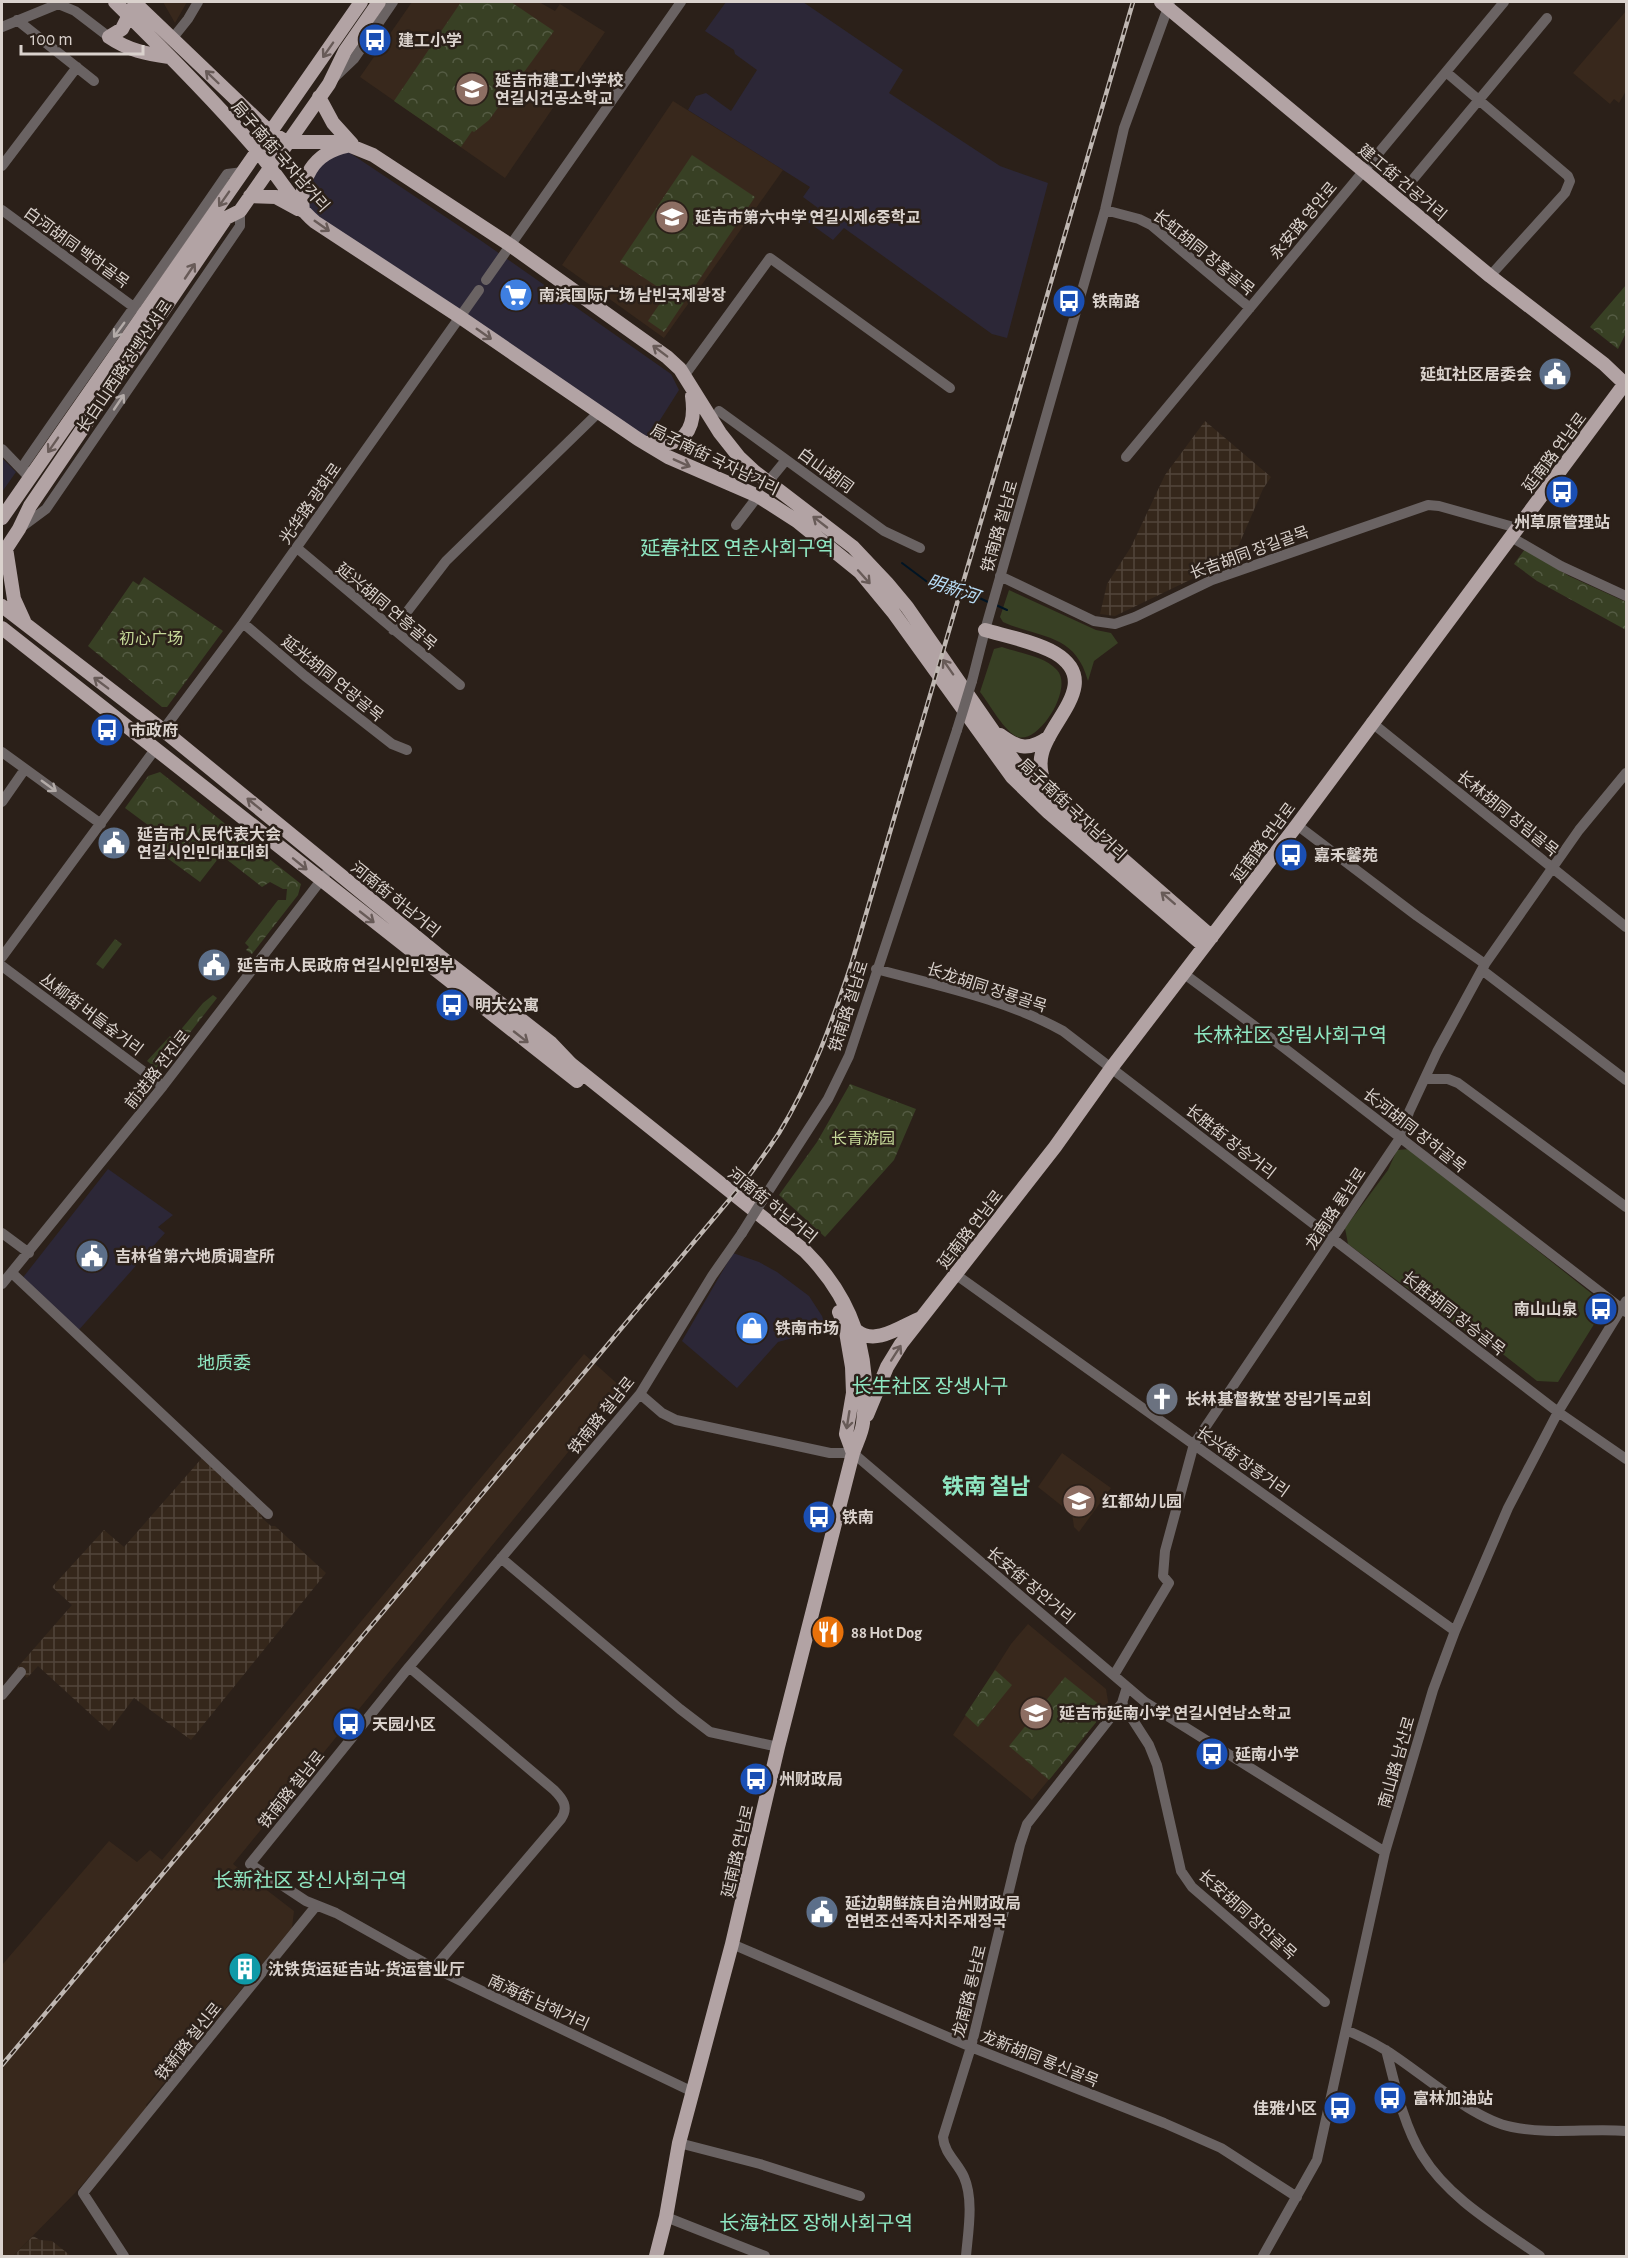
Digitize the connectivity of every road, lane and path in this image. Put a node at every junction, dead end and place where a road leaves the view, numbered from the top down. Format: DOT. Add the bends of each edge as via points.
graph roads {
  1 [pos="115,2"];
  2 [pos="134,2"];
  3 [pos="198,2"];
  4 [pos="361,2"];
  5 [pos="379,2"];
  6 [pos="393,2"];
  7 [pos="681,2"];
  8 [pos="1504,2"];
  9 [pos="1166,3"];
  10 [pos="129,15"];
  11 [pos="1547,18"];
  12 [pos="17,20"];
  13 [pos="2,27"];
  14 [pos="109,37"];
  15 [pos="172,39"];
  16 [pos="169,57"];
  17 [pos="77,67"];
  18 [pos="1446,72"];
  19 [pos="94,81"];
  20 [pos="329,84"];
  21 [pos="320,97"];
  22 [pos="1479,101"];
  23 [pos="270,132"];
  24 [pos="287,142"];
  25 [pos="352,144"];
  26 [pos="258,151"];
  27 [pos="2,166"];
  28 [pos="270,166"];
  29 [pos="1364,170"];
  30 [pos="243,172"];
  31 [pos="1414,178"];
  32 [pos="250,196"];
  33 [pos="2,210"];
  34 [pos="1105,210"];
  35 [pos="303,211"];
  36 [pos="510,245"];
  37 [pos="1490,276"];
  38 [pos="486,280"];
  39 [pos="479,290"];
  40 [pos="135,308"];
  41 [pos="1250,308"];
  42 [pos="460,317"];
  43 [pos="687,382"];
  44 [pos="1626,384"];
  45 [pos="950,388"];
  46 [pos="719,411"];
  47 [pos="598,413"];
  48 [pos="644,443"];
  49 [pos="2,449"];
  50 [pos="1126,457"];
  51 [pos="786,460"];
  52 [pos="30,479"];
  53 [pos="768,482"];
  54 [pos="758,496"];
  55 [pos="4,514"];
  56 [pos="736,525"];
  57 [pos="1514,533"];
  58 [pos="297,548"];
  59 [pos="920,548"];
  60 [pos="4,552"];
  61 [pos="999,580"];
  62 [pos="1626,596"];
  63 [pos="2,606"];
  64 [pos="243,623"];
  65 [pos="987,623"];
  66 [pos="26,626"];
  67 [pos="393,630"];
  68 [pos="5,632"];
  69 [pos="460,685"];
  70 [pos="1371,722"];
  71 [pos="991,729"];
  72 [pos="163,730"];
  73 [pos="1049,737"];
  74 [pos="156,748"];
  75 [pos="407,750"];
  76 [pos="2,752"];
  77 [pos="25,769"];
  78 [pos="1626,773"];
  79 [pos="1049,796"];
  80 [pos="2,802"];
  81 [pos="101,824"];
  82 [pos="1297,825"];
  83 [pos="332,867"];
  84 [pos="1553,868"];
  85 [pos="321,881"];
  86 [pos="1626,927"];
  87 [pos="1208,942"];
  88 [pos="2,957"];
  89 [pos="433,959"];
  90 [pos="2,966"];
  91 [pos="1484,967"];
  92 [pos="876,969"];
  93 [pos="1183,973"];
  94 [pos="1112,1067"];
  95 [pos="1425,1079"];
  96 [pos="1626,1080"];
  97 [pos="163,1086"];
  98 [pos="1400,1138"];
  99 [pos="1626,1207"];
  100 [pos="2,1233"];
  101 [pos="1332,1238"];
  102 [pos="29,1253"];
  103 [pos="12,1273"];
  104 [pos="955,1274"];
  105 [pos="2,1284"];
  106 [pos="1625,1307"];
  107 [pos="921,1318"];
  108 [pos="857,1331"];
  109 [pos="848,1345"];
  110 [pos="640,1394"];
  111 [pos="1558,1412"];
  112 [pos="863,1425"];
  113 [pos="1194,1444"];
  114 [pos="853,1453"];
  115 [pos="1626,1459"];
  116 [pos="268,1514"];
  117 [pos="501,1558"];
  118 [pos="1455,1631"];
  119 [pos="408,1667"];
  120 [pos="21,1672"];
  121 [pos="1114,1675"];
  122 [pos="1127,1688"];
  123 [pos="2,1695"];
  124 [pos="1122,1703"];
  125 [pos="778,1748"];
  126 [pos="1385,1852"];
  127 [pos="250,1864"];
  128 [pos="316,1906"];
  129 [pos="732,1944"];
  130 [pos="434,1968"];
  131 [pos="1325,2002"];
  132 [pos="1346,2030"];
  133 [pos="971,2047"];
  134 [pos="1386,2050"];
  135 [pos="693,2092"];
  136 [pos="1626,2131"];
  137 [pos="679,2143"];
  138 [pos="860,2196"];
  139 [pos="1297,2197"];
  140 [pos="666,2217"];
  141 [pos="124,2256"];
  142 [pos="656,2256"];
  143 [pos="765,2256"];
  144 [pos="966,2256"];
  145 [pos="1263,2256"];
  146 [pos="1540,2256"];
  1 -- 10 [label="main road, 局子南街 국자남거리"];
  2 -- 15 [label="main road, 局子南街 국자남거리"];
  3 -- 15 [label="street"];
  4 -- 23 [label="main road, 长白山西路 장백산서로, one-way"];
  5 -- 20 [label="main road, 长白山西路 장백산서로" via="345,51"];
  6 -- 20 [label="street, 长白山西路 장백산서로" via="354,59"];
  7 -- 36 [label="street"];
  8 -- 18 [label="street, 永安路 영안로"];
  9 -- 29 [label="main road, 建工街 건공거리"];
  9 -- 34 [label="street, 铁南路 철남로" via="1124,129"];
  10 -- 14 [label="main road" via="122,29"];
  10 -- 16 [label="main road, 局子南街 국자남거리"];
  11 -- 22 [label="street"];
  12 -- 13 [label="street"];
  12 -- 14 [label="street" via="58,4 65,5"];
  12 -- 17 [label="street"];
  14 -- 16 [label="main road" via="139,53"];
  23 -- 15 [label="main road, 局子南街 국자남거리, one-way"];
  16 -- 26 [label="main road, 局子南街 국자남거리"];
  17 -- 19 [label="street"];
  17 -- 27 [label="street"];
  18 -- 22 [label="street"];
  18 -- 29 [label="street, 永安路 영안로"];
  20 -- 21 [label="main road, 长白山西路 장백산서로"];
  21 -- 24 [label="main road, 长白山西路 장백산서로"];
  21 -- 25 [label="main road" via="333,123"];
  22 -- 31 [label="street"];
  22 -- 37 [label="street" via="1570,181 1565,193"];
  23 -- 24 [label="main road, 局子南街 국자남거리"];
  23 -- 26 [label="main road, 长白山西路 장백산서로"];
  24 -- 25 [label="main road, 局子南街 국자남거리"];
  24 -- 28 [label="main road, 长白山西路 장백산서로"];
  25 -- 35 [label="main road" via="325,155 310,170 302,188"];
  25 -- 36 [label="main road, 局子南街 국자남거리"];
  26 -- 28 [label="main road, 局子南街 국자남거리"];
  26 -- 30 [label="main road, 长白山西路 장백산서로"];
  28 -- 32 [label="main road, 长白山西路 장백산서로"];
  28 -- 35 [label="main road, 局子南街 국자남거리"];
  29 -- 37 [label="main road, 建工街 건공거리"];
  29 -- 41 [label="street, 永安路 영안로"];
  30 -- 40 [label="street, 长白山西路 장백산서로" via="227,174"];
  30 -- 52 [label="main road, 长白山西路 장백산서로, one-way"];
  32 -- 35 [label="main road" via="276,197"];
  60 -- 32 [label="main road, 长白山西路 장백산서로, one-way" via="30,506 226,218 240,211"];
  33 -- 40 [label="street, 白河胡同 백하골목"];
  34 -- 41 [label="street, 长虹胡同 장홍골목" via="1151,225"];
  34 -- 61 [label="street, 铁南路 철남로"];
  35 -- 42 [label="main road, 局子南街 국자남거리, one-way"];
  36 -- 38 [label="street"];
  43 -- 36 [label="main road, 局子南街 국자남거리, one-way" via="667,357"];
  37 -- 44 [label="main road, 建工街 건공거리"];
  39 -- 42 [label="street, 光华路 광화로"];
  40 -- 52 [label="street, 长白山西路 장백산서로, one-way" via="23,466"];
  41 -- 50 [label="street, 永安路 영안로"];
  42 -- 47 [label="main road, 局子南街 국자남거리, one-way"];
  42 -- 58 [label="street, 光华路 광화로"];
  43 -- 45 [label="street" via="770,258"];
  43 -- 48 [label="main road" via="694,418 688,431 667,444"];
  43 -- 53 [label="main road, 局子南街 국자남거리" via="720,434"];
  44 -- 57 [label="main road, 延南路 연남로"];
  46 -- 51 [label="street, 白山胡同"];
  47 -- 48 [label="main road, 局子南街 국자남거리"];
  47 -- 67 [label="street" via="446,561"];
  48 -- 54 [label="main road, 局子南街 국자남거리, one-way"];
  49 -- 52 [label="street"];
  51 -- 53 [label="street"];
  51 -- 59 [label="street, 白山胡同" via="894,538"];
  52 -- 55 [label="main road, 长白山西路 장백산서로"];
  71 -- 53 [label="main road, 局子南街 국자남거리, one-way" via="887,583 853,548"];
  54 -- 56 [label="street"];
  54 -- 87 [label="main road, 局子南街 국자남거리, one-way" via="860,572 1012,777 1048,812"];
  57 -- 61 [label="street, 长吉胡同 장길골목" via="1428,505 1212,580 1115,624 1094,621"];
  57 -- 62 [label="street, 长吉胡同 장길골목" via="1561,566"];
  57 -- 70 [label="main road, 延南路 연남로"];
  58 -- 64 [label="street, 光华路 광화로"];
  58 -- 67 [label="street, 延兴胡同 연흥골목"];
  60 -- 66 [label="main road" via="14,598"];
  61 -- 65 [label="street, 铁南路 철남로"];
  63 -- 66 [label="main road, 河南街 하남거리"];
  64 -- 72 [label="street, 光华路 광화로"];
  64 -- 75 [label="street, 延光胡同 연광골목" via="392,744"];
  65 -- 73 [label="main road" via="1050,651 1069,666 1075,693"];
  65 -- 92 [label="street, 铁南路 철남로, bridge" via="957,730"];
  72 -- 66 [label="main road, 河南街 하남거리, one-way"];
  67 -- 69 [label="street, 延兴胡同 연흥골목"];
  68 -- 74 [label="main road, 河南街 하남거리"];
  70 -- 82 [label="main road, 延南路 연남로"];
  70 -- 84 [label="street, 长林胡同 장림골목"];
  71 -- 73 [label="main road" via="1023,747 1037,745"];
  71 -- 79 [label="main road, 局子南街 국자남거리" via="1014,761"];
  83 -- 72 [label="main road, 河南街 하남거리, one-way"];
  73 -- 79 [label="main road" via="1040,763"];
  74 -- 81 [label="street"];
  74 -- 85 [label="main road, 河南街 하남거리, one-way"];
  76 -- 77 [label="street"];
  77 -- 80 [label="street"];
  77 -- 81 [label="street, one-way"];
  78 -- 84 [label="street, 龙南路 룡남로"];
  87 -- 79 [label="main road, 局子南街 국자남거리, one-way"];
  81 -- 88 [label="street"];
  82 -- 87 [label="main road, 延南路 연남로"];
  82 -- 91 [label="street"];
  83 -- 85 [label="street, 前进路 전진로"];
  83 -- 89 [label="main road, 河南街 하남거리"];
  84 -- 86 [label="street, 长林胡同 장림골목"];
  84 -- 91 [label="street, 龙南路 룡남로"];
  85 -- 89 [label="main road, 河南街 하남거리, one-way"];
  85 -- 97 [label="street, 前进路 전진로"];
  87 -- 93 [label="main road, 延南路 연남로"];
  89 -- 108 [label="main road, 河南街 하남거리" via="551,1043 570,1064 804,1251 832,1282"];
  89 -- 109 [label="main road, 河南街 하남거리, one-way" via="795,1253 831,1296 845,1326"];
  90 -- 97 [label="street, 丛柳街 버들숲거리"];
  91 -- 95 [label="street, 龙南路 룡남로"];
  91 -- 96 [label="street"];
  92 -- 94 [label="street, 长龙胡同 장룡골목" via="1040,1018"];
  92 -- 110 [label="street, 铁南路 철남로, bridge" via="849,1056 828,1099"];
  93 -- 94 [label="main road, 延南路 연남로"];
  93 -- 98 [label="street, 长河胡同 장하골목"];
  94 -- 101 [label="street, 长胜街 장승거리"];
  94 -- 104 [label="main road, 延南路 연남로"];
  95 -- 98 [label="street, 龙南路 룡남로"];
  95 -- 99 [label="street" via="1458,1083"];
  97 -- 102 [label="street, 前进路 전진로"];
  98 -- 101 [label="street, 龙南路 룡남로"];
  98 -- 106 [label="street, 长河胡同 장하골목"];
  100 -- 102 [label="street"];
  101 -- 111 [label="street, 长胜胡同 장승골목"];
  101 -- 113 [label="street, 龙南路 룡남로"];
  102 -- 103 [label="street, 前进路 전진로"];
  103 -- 105 [label="street, 前进路 전진로"];
  103 -- 116 [label="street"];
  104 -- 107 [label="main road, 延南路 연남로"];
  104 -- 113 [label="street, 长兴街 장흥거리"];
  106 -- 111 [label="street, 南山路 남산로"];
  107 -- 108 [label="main road" via="879,1336 863,1336"];
  112 -- 107 [label="main road, 延南路 연남로, one-way" via="887,1367"];
  108 -- 112 [label="main road, 延南路 연남로" via="864,1375"];
  109 -- 114 [label="main road, 延南路 연남로, one-way" via="853,1393 846,1434"];
  110 -- 114 [label="street" via="676,1420 830,1453"];
  110 -- 117 [label="street, 铁南路 철남로"];
  111 -- 115 [label="street, 长胜胡同 장승골목"];
  111 -- 118 [label="street, 南山路 남산로" via="1508,1508"];
  112 -- 114 [label="main road, 延南路 연남로"];
  113 -- 118 [label="street, 长兴街 장흥거리"];
  113 -- 121 [label="street, 龙南路 룡남로" via="1165,1551 1163,1576 1169,1583"];
  114 -- 121 [label="street, 长安街 장안거리"];
  114 -- 125 [label="main road, 延南路 연남로"];
  117 -- 119 [label="street, 铁南路 철남로"];
  117 -- 125 [label="street" via="710,1731"];
  118 -- 126 [label="street, 南山路 남산로" via="1433,1690"];
  119 -- 127 [label="street, 铁南路 철남로"];
  119 -- 130 [label="street" via="554,1790 565,1808 561,1819"];
  120 -- 123 [label="street"];
  121 -- 122 [label="street, 长安街 장안거리"];
  122 -- 124 [label="street, 龙南路 룡남로"];
  122 -- 126 [label="street, 长安街 장안거리"];
  124 -- 131 [label="street, 长安胡同 장안골목" via="1157,1765 1181,1871 1187,1880"];
  124 -- 133 [label="street, 龙南路 룡남로" via="1027,1824"];
  125 -- 129 [label="main road, 延南路 연남로"];
  126 -- 132 [label="street, 南山路 남산로"];
  127 -- 128 [label="street, 南海街 남해거리"];
  128 -- 130 [label="street, 南海街 남해거리" via="336,1913"];
  128 -- 141 [label="street, 铁新路 철신로" via="83,2193"];
  129 -- 133 [label="street, 龙新胡同 룡신골목"];
  129 -- 135 [label="main road, 延南路 연남로"];
  130 -- 135 [label="street, 南海街 남해거리"];
  132 -- 134 [label="street"];
  132 -- 139 [label="street, 南山路 남산로" via="1317,2160"];
  133 -- 139 [label="street, 龙新胡同 룡신골목" via="1221,2148"];
  133 -- 144 [label="street, 龙南路 룡남로" via="943,2137 969,2195"];
  134 -- 136 [label="street" via="1489,2119 1512,2127"];
  134 -- 146 [label="street" via="1411,2131 1431,2168 1462,2200"];
  135 -- 137 [label="main road, 延南路 연남로"];
  137 -- 138 [label="street"];
  137 -- 140 [label="main road, 延南路 연남로"];
  139 -- 145 [label="street, 南山路 남산로"];
  140 -- 142 [label="main road, 延南路 연남로"];
  140 -- 143 [label="street"];
}
